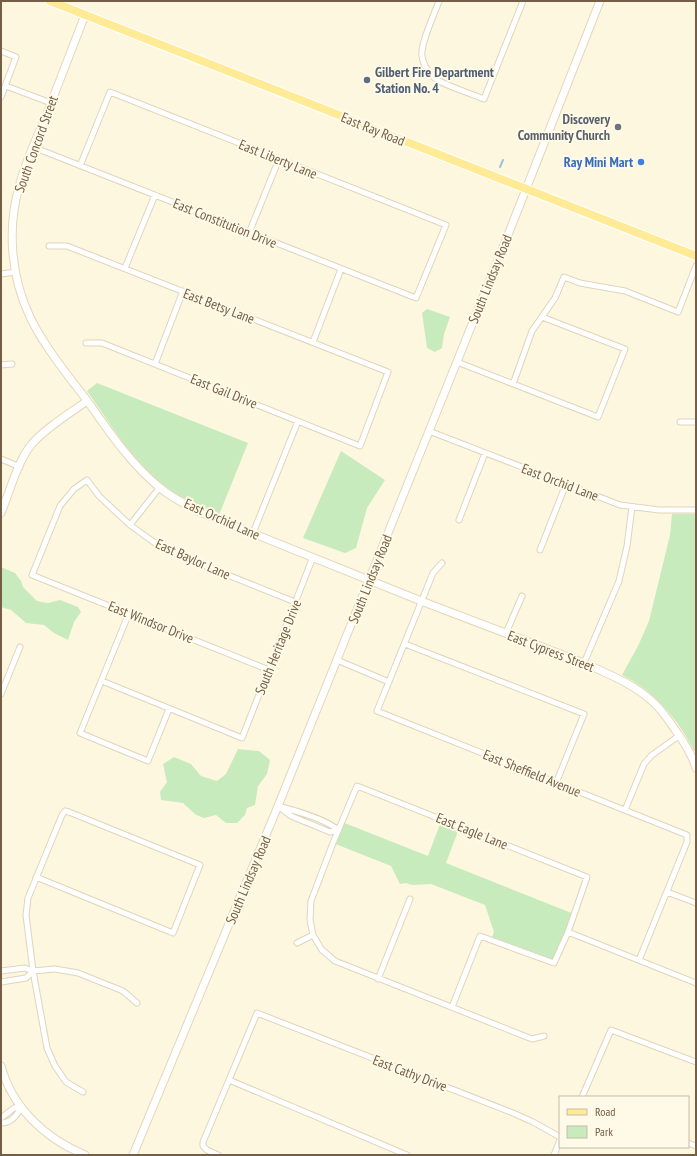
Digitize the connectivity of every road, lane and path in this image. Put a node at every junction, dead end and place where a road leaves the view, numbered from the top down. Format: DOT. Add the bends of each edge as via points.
graph roads {
  1 [pos="50,1"];
  2 [pos="439,1"];
  3 [pos="523,1"];
  4 [pos="600,1"];
  5 [pos="85,15"];
  6 [pos="1,51"];
  7 [pos="6,86"];
  8 [pos="1,98"];
  9 [pos="50,103"];
  10 [pos="33,147"];
  11 [pos="278,159"];
  12 [pos="80,166"];
  13 [pos="525,189"];
  14 [pos="155,195"];
  15 [pos="249,233"];
  16 [pos="50,246"];
  17 [pos="696,256"];
  18 [pos="696,266"];
  19 [pos="125,268"];
  20 [pos="341,269"];
  21 [pos="16,272"];
  22 [pos="1,274"];
  23 [pos="183,291"];
  24 [pos="416,298"];
  25 [pos="542,317"];
  26 [pos="312,342"];
  27 [pos="86,344"];
  28 [pos="457,362"];
  29 [pos="12,364"];
  30 [pos="155,364"];
  31 [pos="1,365"];
  32 [pos="513,384"];
  33 [pos="87,401"];
  34 [pos="298,421"];
  35 [pos="680,422"];
  36 [pos="696,422"];
  37 [pos="429,431"];
  38 [pos="360,446"];
  39 [pos="485,453"];
  40 [pos="1,459"];
  41 [pos="20,466"];
  42 [pos="566,484"];
  43 [pos="160,487"];
  44 [pos="632,507"];
  45 [pos="696,510"];
  46 [pos="1,512"];
  47 [pos="459,520"];
  48 [pos="130,526"];
  49 [pos="253,534"];
  50 [pos="540,550"];
  51 [pos="313,557"];
  52 [pos="442,563"];
  53 [pos="32,575"];
  54 [pos="369,580"];
  55 [pos="522,596"];
  56 [pos="421,601"];
  57 [pos="295,602"];
  58 [pos="129,614"];
  59 [pos="506,633"];
  60 [pos="404,644"];
  61 [pos="20,647"];
  62 [pos="337,660"];
  63 [pos="584,663"];
  64 [pos="269,670"];
  65 [pos="102,681"];
  66 [pos="389,682"];
  67 [pos="1,694"];
  68 [pos="169,708"];
  69 [pos="680,736"];
  70 [pos="696,768"];
  71 [pos="556,782"];
  72 [pos="278,806"];
  73 [pos="625,810"];
  74 [pos="338,830"];
  75 [pos="36,877"];
  76 [pos="667,892"];
  77 [pos="410,899"];
  78 [pos="696,903"];
  79 [pos="568,932"];
  80 [pos="313,935"];
  81 [pos="297,943"];
  82 [pos="639,960"];
  83 [pos="33,971"];
  84 [pos="1,972"];
  85 [pos="378,979"];
  86 [pos="1,982"];
  87 [pos="696,983"];
  88 [pos="137,1003"];
  89 [pos="452,1008"];
  90 [pos="544,1036"];
  91 [pos="696,1062"];
  92 [pos="1,1066"];
  93 [pos="229,1080"];
  94 [pos="83,1092"];
  95 [pos="584,1096"];
  96 [pos="21,1107"];
  97 [pos="1,1118"];
  98 [pos="1,1123"];
  99 [pos="559,1138"];
  100 [pos="559,1142"];
  101 [pos="85,1155"];
  102 [pos="133,1155"];
  103 [pos="218,1155"];
  104 [pos="407,1155"];
  105 [pos="554,1155"];
  1 -- 5 [label="main road, East Ray Road"];
  2 -- 3 [label="street" via="426,34 422,56 431,75 438,81 484,99"];
  4 -- 13 [label="street, South Lindsay Road"];
  5 -- 9 [label="street, South Concord Street"];
  5 -- 13 [label="main road, East Ray Road"];
  6 -- 7 [label="street" via="16,57"];
  7 -- 8 [label="street"];
  7 -- 9 [label="street"];
  9 -- 10 [label="street, South Concord Street"];
  10 -- 12 [label="street, East Constitution Drive"];
  10 -- 21 [label="street, South Concord Street" via="19,186 13,219 12,246"];
  11 -- 12 [label="street, East Liberty Lane" via="110,92"];
  11 -- 15 [label="street"];
  11 -- 24 [label="street, East Liberty Lane" via="446,225"];
  12 -- 14 [label="street, East Constitution Drive"];
  13 -- 17 [label="main road, East Ray Road"];
  13 -- 28 [label="street, South Lindsay Road"];
  14 -- 15 [label="street, East Constitution Drive"];
  14 -- 19 [label="street"];
  15 -- 20 [label="street, East Constitution Drive"];
  16 -- 19 [label="street, East Betsy Lane" via="67,246"];
  18 -- 25 [label="street" via="678,312 625,291 580,283 564,277 556,298"];
  19 -- 23 [label="street, East Betsy Lane"];
  20 -- 24 [label="street, East Constitution Drive"];
  20 -- 26 [label="street"];
  21 -- 22 [label="street"];
  21 -- 33 [label="street, South Concord Street" via="22,297 34,325"];
  23 -- 26 [label="street, East Betsy Lane"];
  23 -- 30 [label="street"];
  25 -- 32 [label="street" via="532,331"];
  25 -- 32 [label="street" via="624,349 598,417"];
  26 -- 38 [label="street, East Betsy Lane" via="388,372"];
  27 -- 30 [label="street, East Gail Drive" via="102,343"];
  28 -- 32 [label="street"];
  28 -- 37 [label="street, South Lindsay Road"];
  29 -- 31 [label="street"];
  30 -- 34 [label="street, East Gail Drive"];
  33 -- 41 [label="street" via="37,439"];
  33 -- 43 [label="street, East Orchid Lane" via="133,462"];
  34 -- 38 [label="street, East Gail Drive"];
  34 -- 49 [label="street"];
  35 -- 36 [label="street"];
  37 -- 39 [label="street, East Orchid Lane"];
  37 -- 54 [label="street, South Lindsay Road"];
  39 -- 42 [label="street, East Orchid Lane"];
  39 -- 47 [label="street"];
  40 -- 41 [label="street"];
  41 -- 46 [label="street"];
  42 -- 44 [label="street, East Orchid Lane" via="620,505"];
  42 -- 50 [label="street"];
  43 -- 48 [label="street"];
  43 -- 49 [label="street, East Orchid Lane" via="200,512"];
  44 -- 45 [label="street, East Orchid Lane"];
  44 -- 63 [label="street" via="619,580"];
  48 -- 53 [label="street, East Baylor Lane" via="99,496 87,480 74,489 60,506"];
  48 -- 57 [label="street, East Baylor Lane" via="155,543 183,557"];
  49 -- 51 [label="street, East Orchid Lane"];
  51 -- 54 [label="street, East Orchid Lane"];
  51 -- 57 [label="street, South Heritage Drive"];
  52 -- 56 [label="street" via="433,573"];
  53 -- 58 [label="street, East Windsor Drive"];
  54 -- 56 [label="street, East Cypress Street"];
  54 -- 62 [label="street, South Lindsay Road"];
  55 -- 59 [label="street"];
  56 -- 59 [label="street, East Cypress Street"];
  56 -- 60 [label="street"];
  57 -- 64 [label="street, South Heritage Drive"];
  58 -- 64 [label="street, East Windsor Drive"];
  58 -- 65 [label="street"];
  59 -- 63 [label="street, East Cypress Street"];
  60 -- 66 [label="street"];
  60 -- 71 [label="street" via="584,714"];
  61 -- 67 [label="street"];
  62 -- 66 [label="street"];
  62 -- 72 [label="street, South Lindsay Road"];
  63 -- 69 [label="street, East Cypress Street" via="634,688 653,702"];
  64 -- 68 [label="street, South Heritage Drive" via="242,738"];
  65 -- 68 [label="street"];
  65 -- 68 [label="street" via="80,733 148,761"];
  66 -- 71 [label="street, East Sheffield Avenue" via="377,711"];
  69 -- 70 [label="street, East Cypress Street"];
  69 -- 73 [label="street" via="644,764"];
  71 -- 73 [label="street, East Sheffield Avenue"];
  72 -- 74 [label="street" via="291,816 330,832"];
  72 -- 102 [label="street, South Lindsay Road"];
  73 -- 76 [label="street, East Sheffield Avenue" via="687,835 687,842"];
  74 -- 79 [label="street, East Eagle Lane" via="357,786 587,877"];
  74 -- 80 [label="street" via="311,901 310,920"];
  75 -- 75 [label="street" via="65,812 200,865 173,933"];
  75 -- 83 [label="street" via="28,898 26,915"];
  76 -- 78 [label="street"];
  76 -- 82 [label="street"];
  77 -- 85 [label="street"];
  79 -- 82 [label="street"];
  79 -- 89 [label="street" via="554,963 480,936"];
  80 -- 81 [label="street"];
  80 -- 85 [label="street" via="322,950 335,961"];
  82 -- 87 [label="street"];
  83 -- 84 [label="street" via="25,968"];
  83 -- 86 [label="street" via="26,978"];
  83 -- 88 [label="street" via="55,969 78,973 123,991"];
  83 -- 94 [label="street" via="47,1048 66,1082"];
  85 -- 89 [label="street"];
  89 -- 90 [label="street" via="532,1039"];
  91 -- 95 [label="street" via="611,1030"];
  92 -- 96 [label="street"];
  93 -- 99 [label="street, East Cathy Drive" via="257,1013 513,1113"];
  93 -- 103 [label="street" via="203,1142 207,1150"];
  93 -- 104 [label="street"];
  96 -- 97 [label="street" via="14,1108"];
  96 -- 98 [label="street" via="18,1115 7,1123"];
  96 -- 101 [label="street" via="53,1138"];
  100 -- 105 [label="street"];
}
